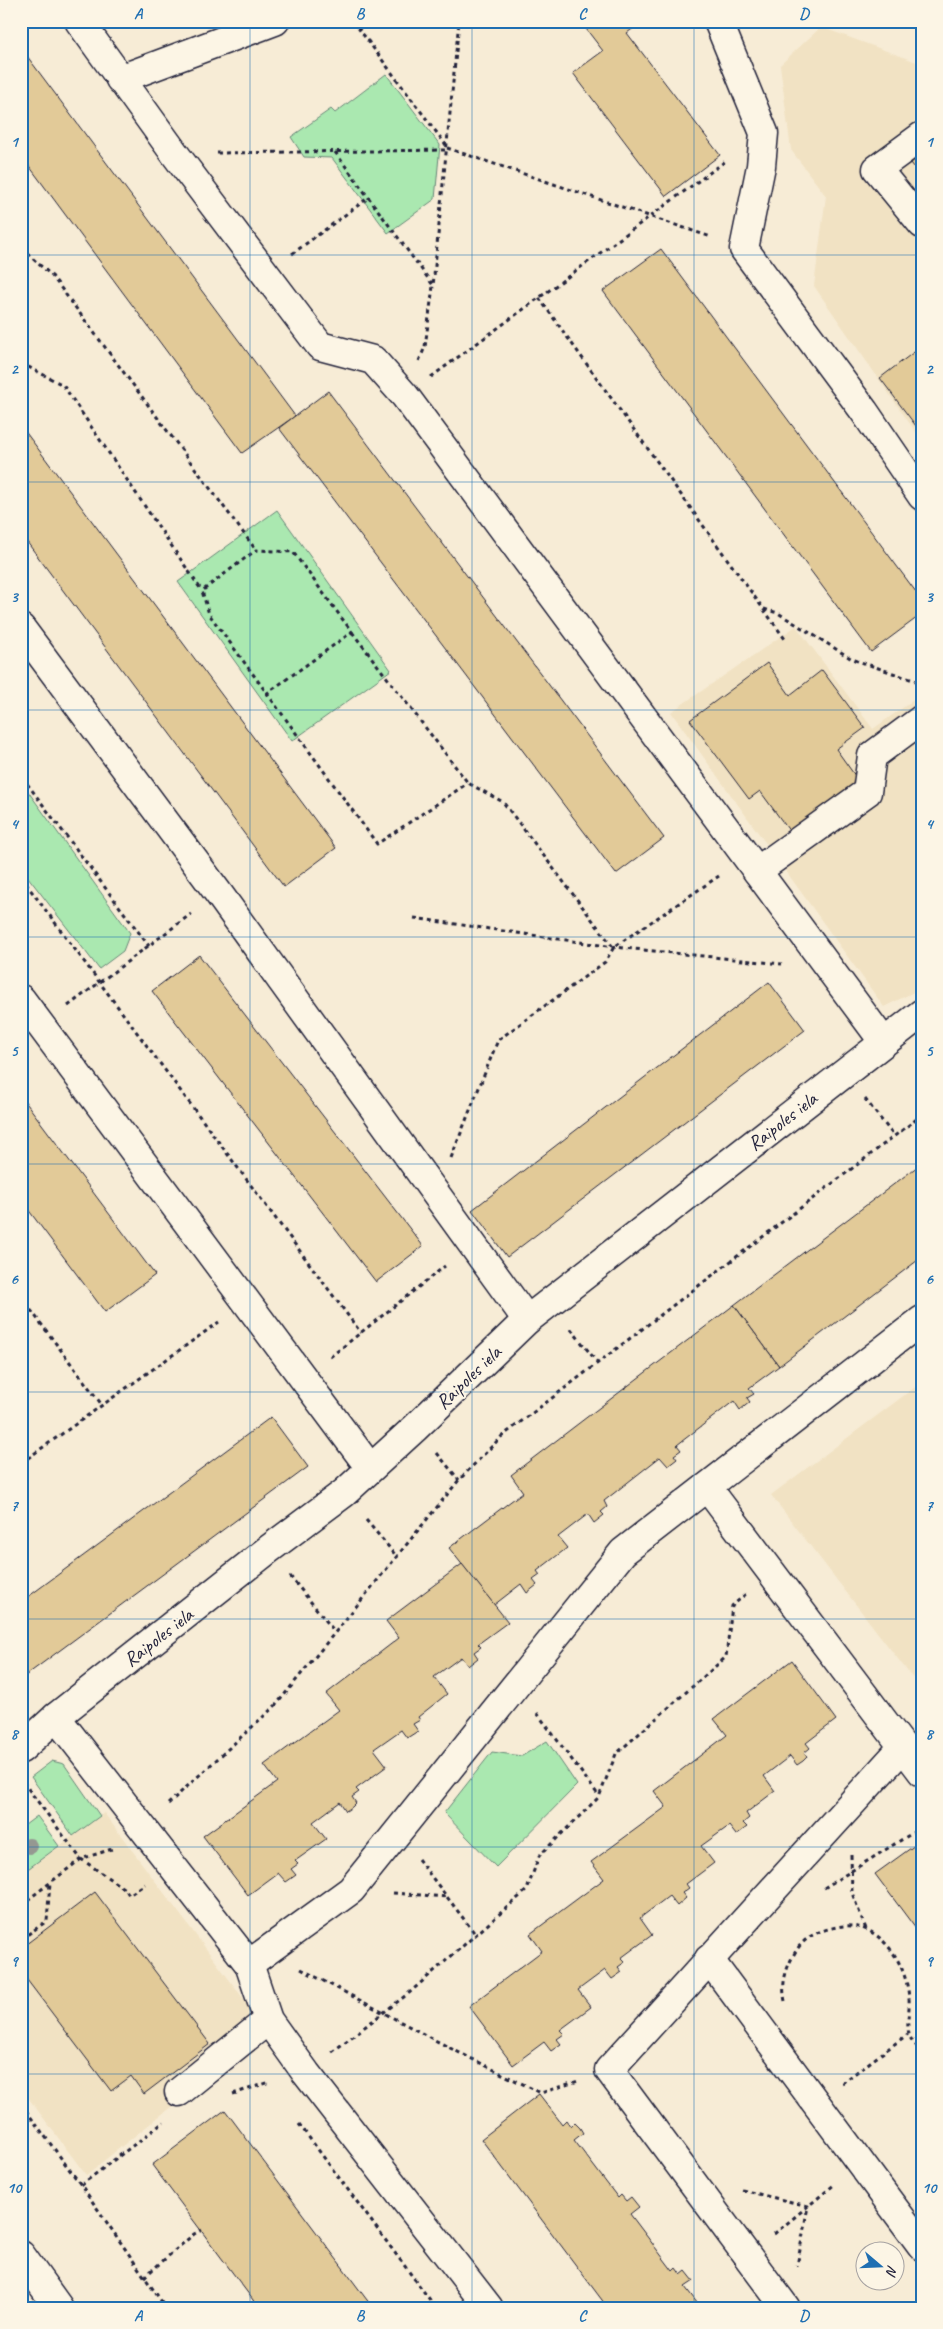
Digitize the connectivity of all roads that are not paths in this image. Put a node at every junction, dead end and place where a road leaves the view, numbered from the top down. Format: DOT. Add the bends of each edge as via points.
graph roads {
  1 [pos="79,21"];
  2 [pos="276,21"];
  3 [pos="718,21"];
  4 [pos="120,79"];
  5 [pos="922,136"];
  6 [pos="922,224"];
  7 [pos="922,496"];
  8 [pos="21,628"];
  9 [pos="922,719"];
  10 [pos="752,864"];
  11 [pos="21,999"];
  12 [pos="922,1013"];
  13 [pos="883,1041"];
  14 [pos="527,1320"];
  15 [pos="922,1320"];
  16 [pos="370,1468"];
  17 [pos="707,1487"];
  18 [pos="56,1718"];
  19 [pos="903,1748"];
  20 [pos="21,1749"];
  21 [pos="922,1772"];
  22 [pos="259,1958"];
  23 [pos="708,1959"];
  24 [pos="268,2020"];
  25 [pos="179,2092"];
  26 [pos="922,2246"];
  27 [pos="21,2255"];
  28 [pos="59,2308"];
  29 [pos="489,2308"];
  30 [pos="786,2308"];
  1 -- 4 [label="street"];
  2 -- 4 [label="street"];
  3 -- 7 [label="street" via="764,133 761,166 744,249 864,411"];
  4 -- 10 [label="street" via="320,346 372,360 405,396"];
  5 -- 6 [label="street" via="877,169"];
  8 -- 14 [label="street" via="219,894"];
  9 -- 10 [label="street" via="872,756 867,792"];
  10 -- 13 [label="street"];
  11 -- 16 [label="street"];
  12 -- 13 [label="street, Raipoles iela"];
  13 -- 14 [label="street, Raipoles iela"];
  14 -- 16 [label="street, Raipoles iela"];
  15 -- 17 [label="street"];
  16 -- 18 [label="street, Raipoles iela" via="344,1493"];
  17 -- 19 [label="street"];
  17 -- 22 [label="street" via="623,1552 351,1890"];
  18 -- 20 [label="street, Raipoles iela"];
  18 -- 22 [label="street" via="142,1828"];
  19 -- 21 [label="street"];
  19 -- 23 [label="street"];
  22 -- 24 [label="street"];
  23 -- 26 [label="street"];
  23 -- 30 [label="street" via="609,2070"];
  24 -- 25 [label="street"];
  24 -- 29 [label="street"];
  27 -- 28 [label="street"];
}
